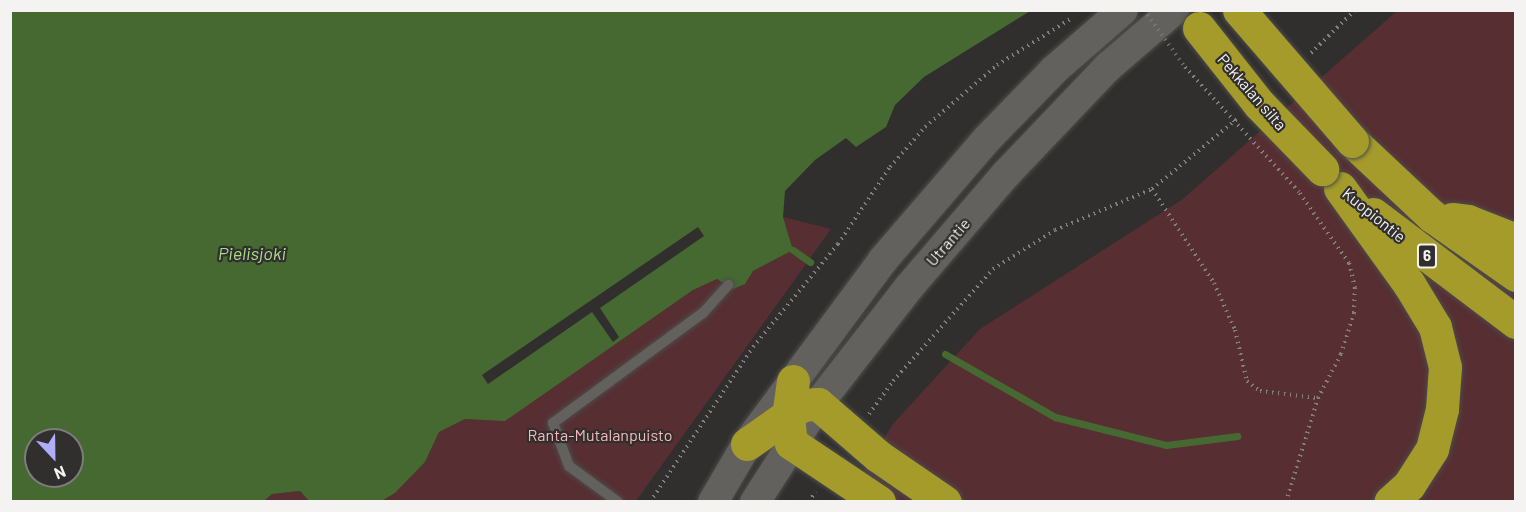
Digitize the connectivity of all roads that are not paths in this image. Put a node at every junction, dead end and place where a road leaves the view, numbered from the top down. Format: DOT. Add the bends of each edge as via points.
graph roads {
  1 [pos="1123,10"];
  2 [pos="1174,10"];
  3 [pos="1185,10"];
  4 [pos="1239,10"];
  5 [pos="1320,183"];
  6 [pos="1432,216"];
  7 [pos="1515,240"];
  8 [pos="1515,274"];
  9 [pos="728,285"];
  10 [pos="1515,322"];
  11 [pos="793,381"];
  12 [pos="818,404"];
  13 [pos="790,430"];
  14 [pos="747,444"];
  15 [pos="618,501"];
  16 [pos="713,501"];
  17 [pos="755,501"];
  18 [pos="879,501"];
  19 [pos="945,501"];
  20 [pos="1390,501"];
  1 -- 11 [label="main road" via="1054,70 987,139 883,260"];
  2 -- 12 [label="main road, Utrantie" via="1109,66 1006,174 909,287"];
  3 -- 5 [label="highway, Pekkalan silta / 6, bridge"];
  4 -- 6 [label="highway, 6, bridge" via="1352,141"];
  5 -- 10 [label="highway, Kuopiontie / 6"];
  5 -- 20 [label="highway" via="1409,284 1435,327 1445,367 1442,409 1432,449 1409,485"];
  6 -- 7 [label="highway" via="1468,221"];
  6 -- 8 [label="highway, 6"];
  9 -- 15 [label="lane" via="703,313 553,423 570,466"];
  11 -- 13 [label="highway"];
  11 -- 14 [label="main road"];
  12 -- 13 [label="highway" via="802,405"];
  12 -- 19 [label="highway" via="855,432 878,456"];
  13 -- 14 [label="highway"];
  13 -- 17 [label="main road"];
  13 -- 18 [label="highway" via="832,468"];
  14 -- 16 [label="main road"];
}
